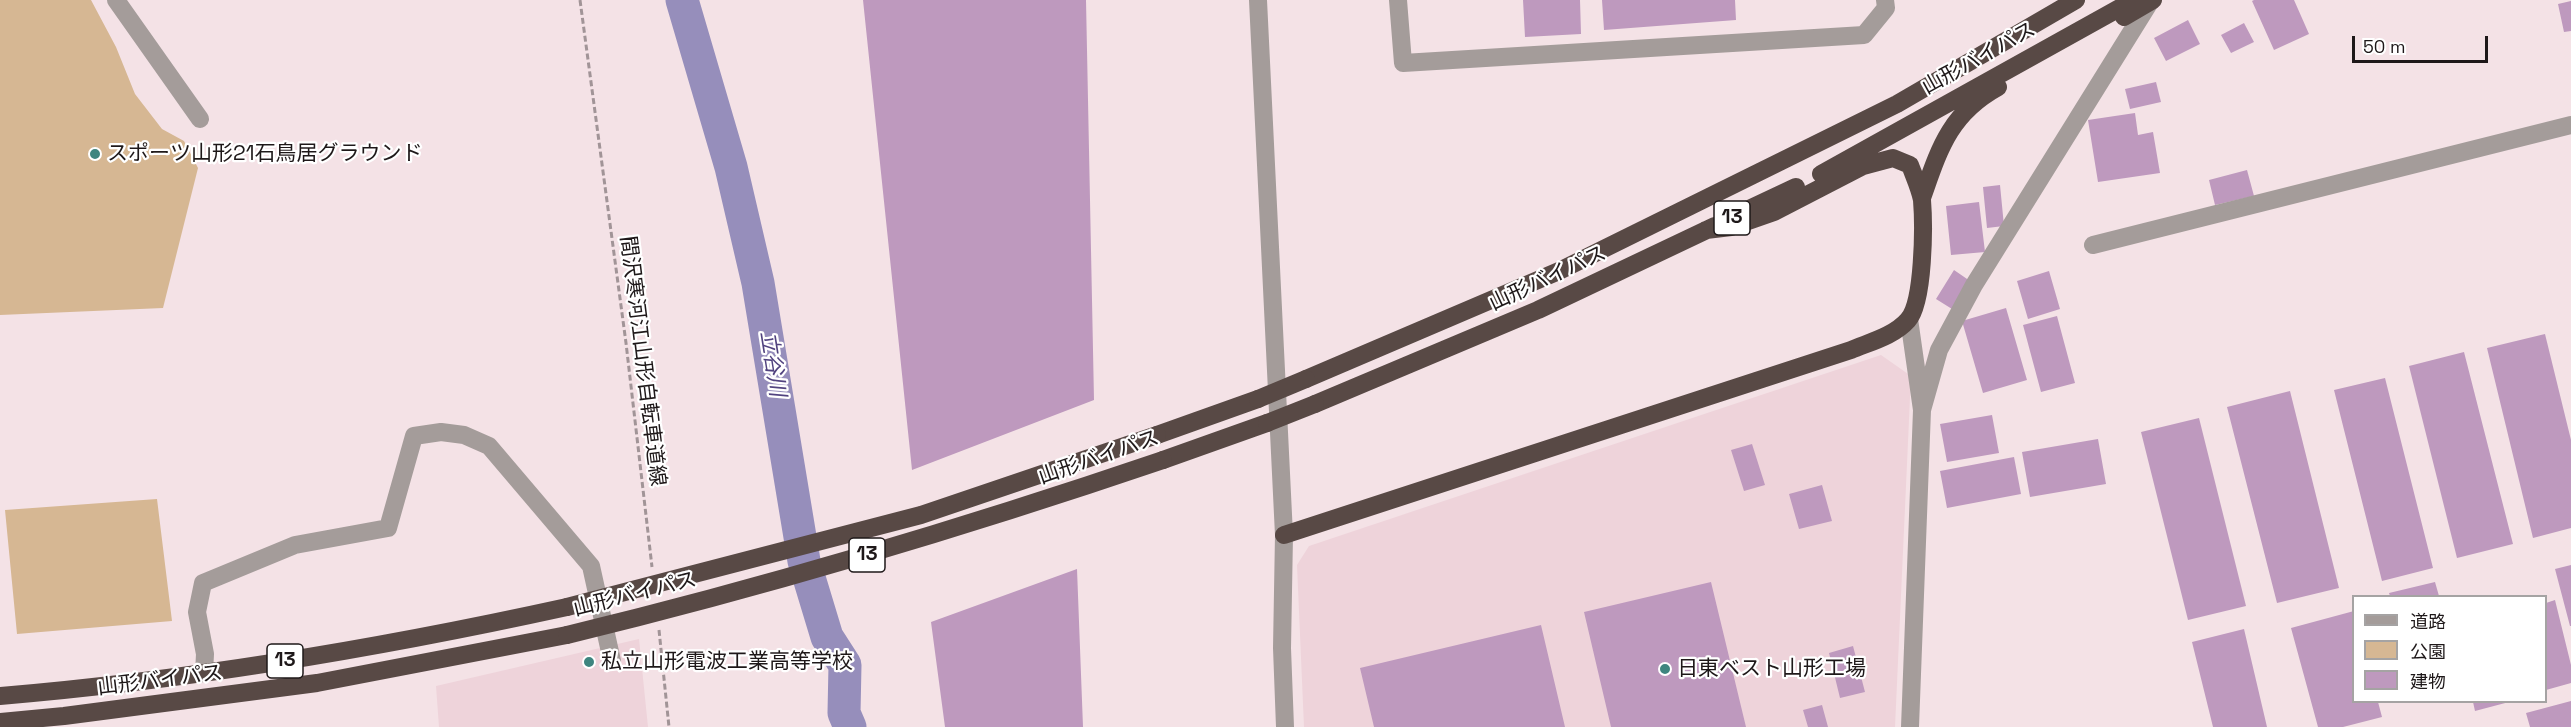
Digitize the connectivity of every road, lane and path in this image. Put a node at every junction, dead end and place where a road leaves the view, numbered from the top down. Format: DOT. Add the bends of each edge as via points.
graph roads {
  1 [pos="116,0"];
  2 [pos="580,0"];
  3 [pos="1258,0"];
  4 [pos="1398,0"];
  5 [pos="1885,0"];
  6 [pos="2076,0"];
  7 [pos="2146,1"];
  8 [pos="200,119"];
  9 [pos="2571,125"];
  10 [pos="1922,198"];
  11 [pos="1706,230"];
  12 [pos="2093,245"];
  13 [pos="1909,319"];
  14 [pos="1922,410"];
  15 [pos="1284,535"];
  16 [pos="653,578"];
  17 [pos="658,625"];
  18 [pos="612,661"];
  19 [pos="204,674"];
  20 [pos="0,696"];
  21 [pos="0,722"];
  22 [pos="64,722"];
  23 [pos="669,727"];
  24 [pos="1285,727"];
  25 [pos="1910,727"];
  1 -- 8 [label="street"];
  2 -- 16 [label="path, 間沢寒河江山形自転車道線"];
  3 -- 15 [label="street"];
  4 -- 5 [label="street" via="1403,63 1864,35 1886,8"];
  6 -- 19 [label="highway, 山形バイパス / 13, bridge" via="1897,104 1580,260 1258,399 921,515 567,607"];
  7 -- 10 [label="highway" via="1970,107 1952,125"];
  7 -- 11 [label="highway, 山形バイパス / 13" via="1808,182"];
  7 -- 14 [label="street" via="1974,285 1940,350"];
  9 -- 12 [label="street"];
  10 -- 11 [label="highway" via="1910,165 1893,158 1863,166 1774,212 1731,227"];
  10 -- 13 [label="highway" via="1918,294"];
  11 -- 22 [label="highway, 山形バイパス / 13, bridge" via="1538,310 1267,423 1028,506 771,584 567,635 317,683"];
  13 -- 14 [label="street"];
  13 -- 15 [label="highway" via="1888,335 1851,350"];
  14 -- 25 [label="street"];
  15 -- 24 [label="street"];
  17 -- 23 [label="path"];
  18 -- 19 [label="street" via="591,566 489,446 464,435 441,432 414,436 388,528 295,545 203,583 197,612 205,654"];
  19 -- 20 [label="highway, 山形バイパス / 13"];
  21 -- 22 [label="highway, 山形バイパス / 13"];
}
